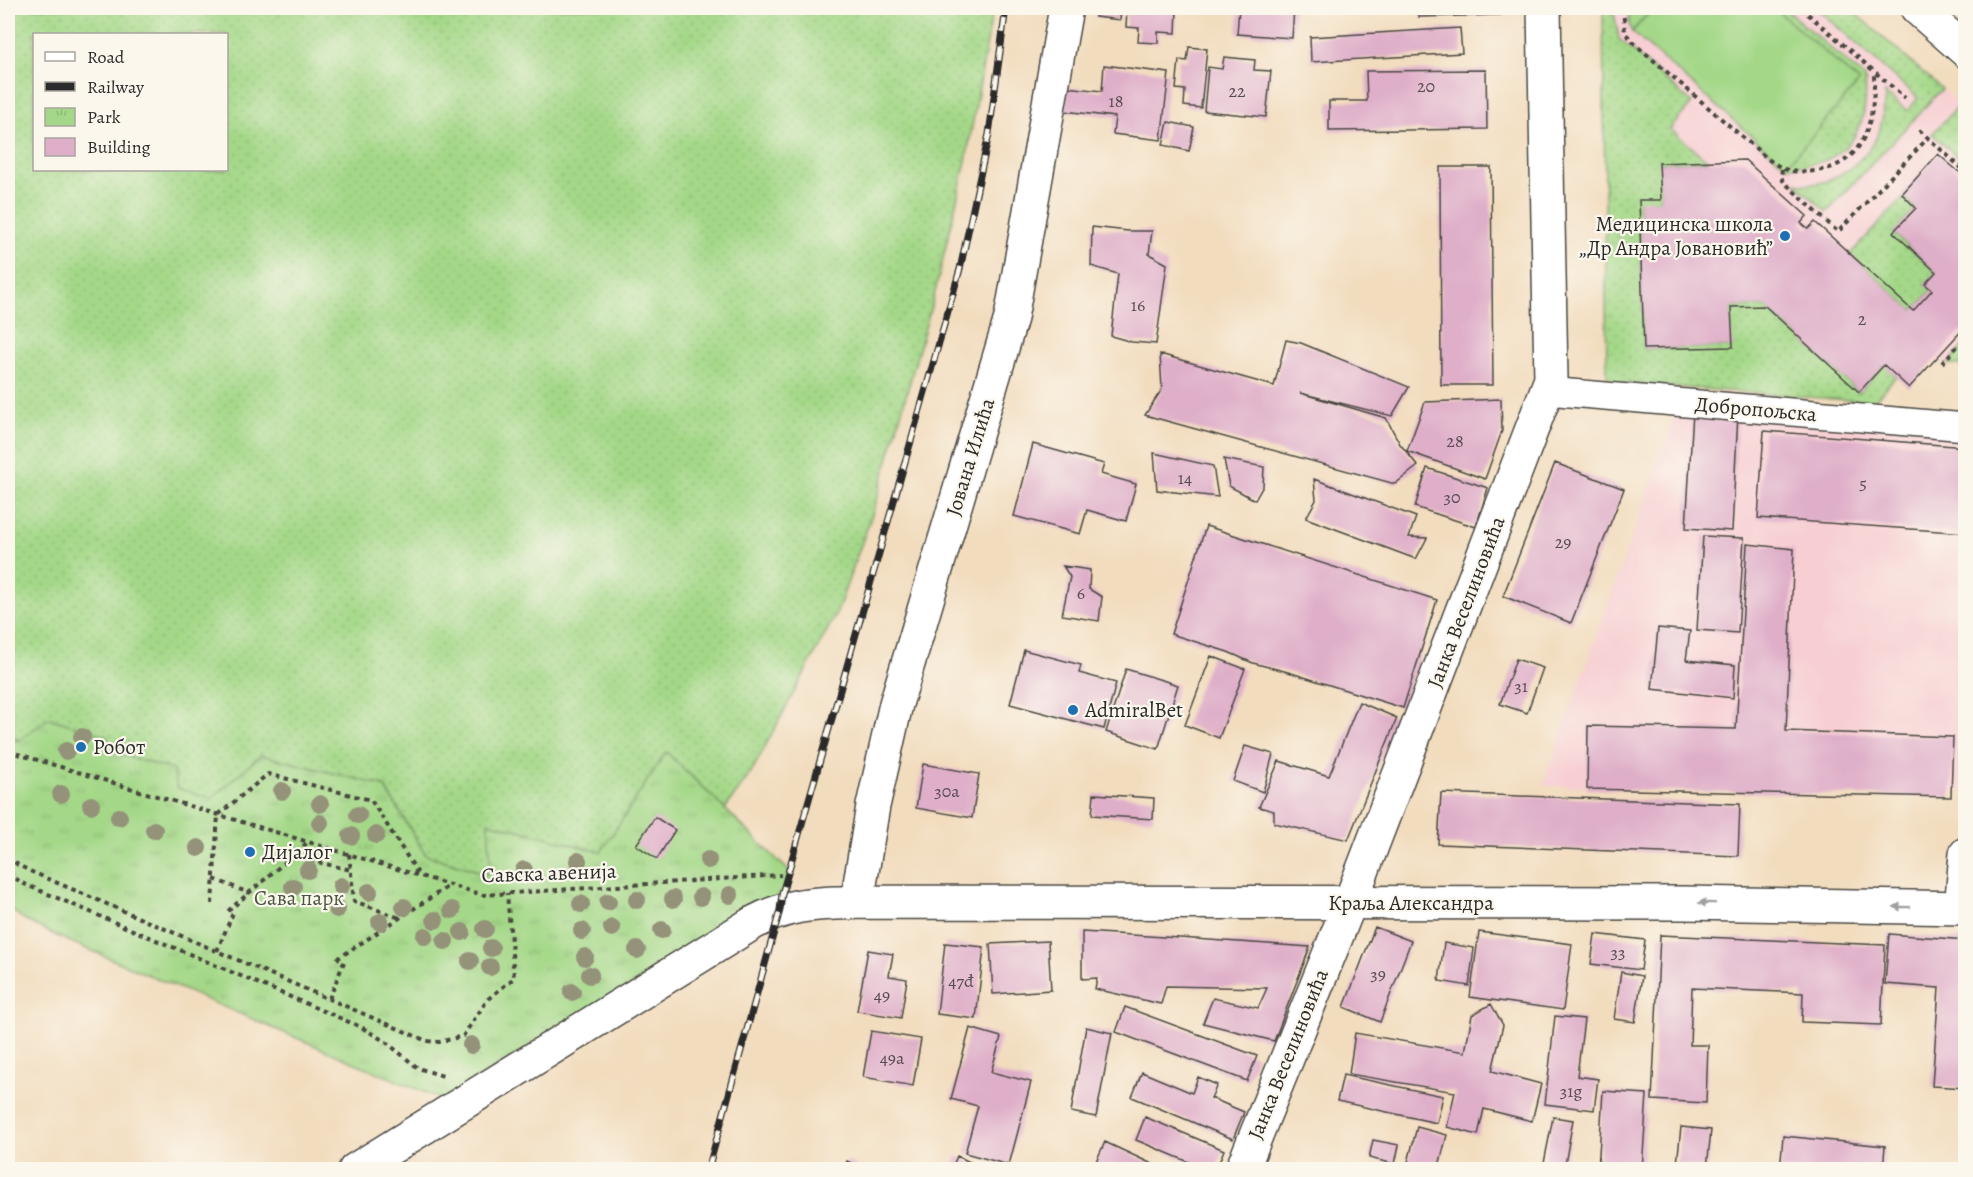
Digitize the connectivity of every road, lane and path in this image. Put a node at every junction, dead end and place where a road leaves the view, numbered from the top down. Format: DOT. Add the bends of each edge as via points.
graph roads {
  1 [pos="1065,8"];
  2 [pos="1544,8"];
  3 [pos="1623,8"];
  4 [pos="1801,8"];
  5 [pos="1917,8"];
  6 [pos="1965,51"];
  7 [pos="1874,72"];
  8 [pos="1905,98"];
  9 [pos="1919,130"];
  10 [pos="1928,138"];
  11 [pos="1782,169"];
  12 [pos="1965,172"];
  13 [pos="1965,337"];
  14 [pos="1942,363"];
  15 [pos="1547,391"];
  16 [pos="1965,427"];
  17 [pos="8,751"];
  18 [pos="218,815"];
  19 [pos="308,842"];
  20 [pos="349,854"];
  21 [pos="1965,854"];
  22 [pos="8,856"];
  23 [pos="292,856"];
  24 [pos="351,870"];
  25 [pos="8,873"];
  26 [pos="419,875"];
  27 [pos="787,875"];
  28 [pos="214,879"];
  29 [pos="451,885"];
  30 [pos="249,893"];
  31 [pos="507,893"];
  32 [pos="857,902"];
  33 [pos="1350,903"];
  34 [pos="212,904"];
  35 [pos="1963,908"];
  36 [pos="400,918"];
  37 [pos="217,951"];
  38 [pos="337,958"];
  39 [pos="344,962"];
  40 [pos="329,999"];
  41 [pos="451,1076"];
  42 [pos="356,1170"];
  43 [pos="1242,1170"];
  1 -- 32 [label="street, Јована Илића" via="1011,318 896,704"];
  2 -- 15 [label="street, Јанка Веселиновића" via="1551,379"];
  3 -- 11 [label="path" via="1625,33 1637,46"];
  4 -- 7 [label="path"];
  5 -- 6 [label="street"];
  7 -- 8 [label="path"];
  7 -- 11 [label="path" via="1874,110 1860,145 1852,154 1831,168 1792,172"];
  9 -- 10 [label="path"];
  10 -- 11 [label="path" via="1838,232 1784,182"];
  10 -- 12 [label="path"];
  13 -- 14 [label="path"];
  15 -- 16 [label="street, Добропољска"];
  15 -- 33 [label="street, Јанка Веселиновића"];
  17 -- 18 [label="path, Савска авенија"];
  18 -- 19 [label="path, Савска авенија"];
  18 -- 26 [label="path" via="268,774 371,800"];
  18 -- 28 [label="path"];
  19 -- 20 [label="path, Савска авенија"];
  19 -- 23 [label="path"];
  20 -- 24 [label="path"];
  20 -- 26 [label="path, Савска авенија"];
  21 -- 35 [label="street"];
  22 -- 37 [label="path" via="18,866"];
  23 -- 24 [label="path"];
  23 -- 30 [label="path"];
  24 -- 36 [label="path" via="354,901"];
  25 -- 41 [label="path" via="22,883 342,1018 386,1042 418,1068 437,1076"];
  26 -- 29 [label="path, Савска авенија"];
  27 -- 31 [label="path, Савска авенија"];
  28 -- 30 [label="path"];
  28 -- 34 [label="path"];
  29 -- 31 [label="path, Савска авенија" via="483,895"];
  29 -- 36 [label="path"];
  30 -- 37 [label="path" via="230,912"];
  31 -- 40 [label="path" via="514,978 488,999 463,1036 427,1041"];
  32 -- 33 [label="street, Краља Александра"];
  32 -- 42 [label="street, Краља Александра" via="796,906 760,920"];
  35 -- 33 [label="street, Краља Александра, one-way"];
  33 -- 43 [label="street, Јанка Веселиновића"];
  36 -- 38 [label="path"];
  37 -- 40 [label="path"];
  39 -- 40 [label="path"];
}
